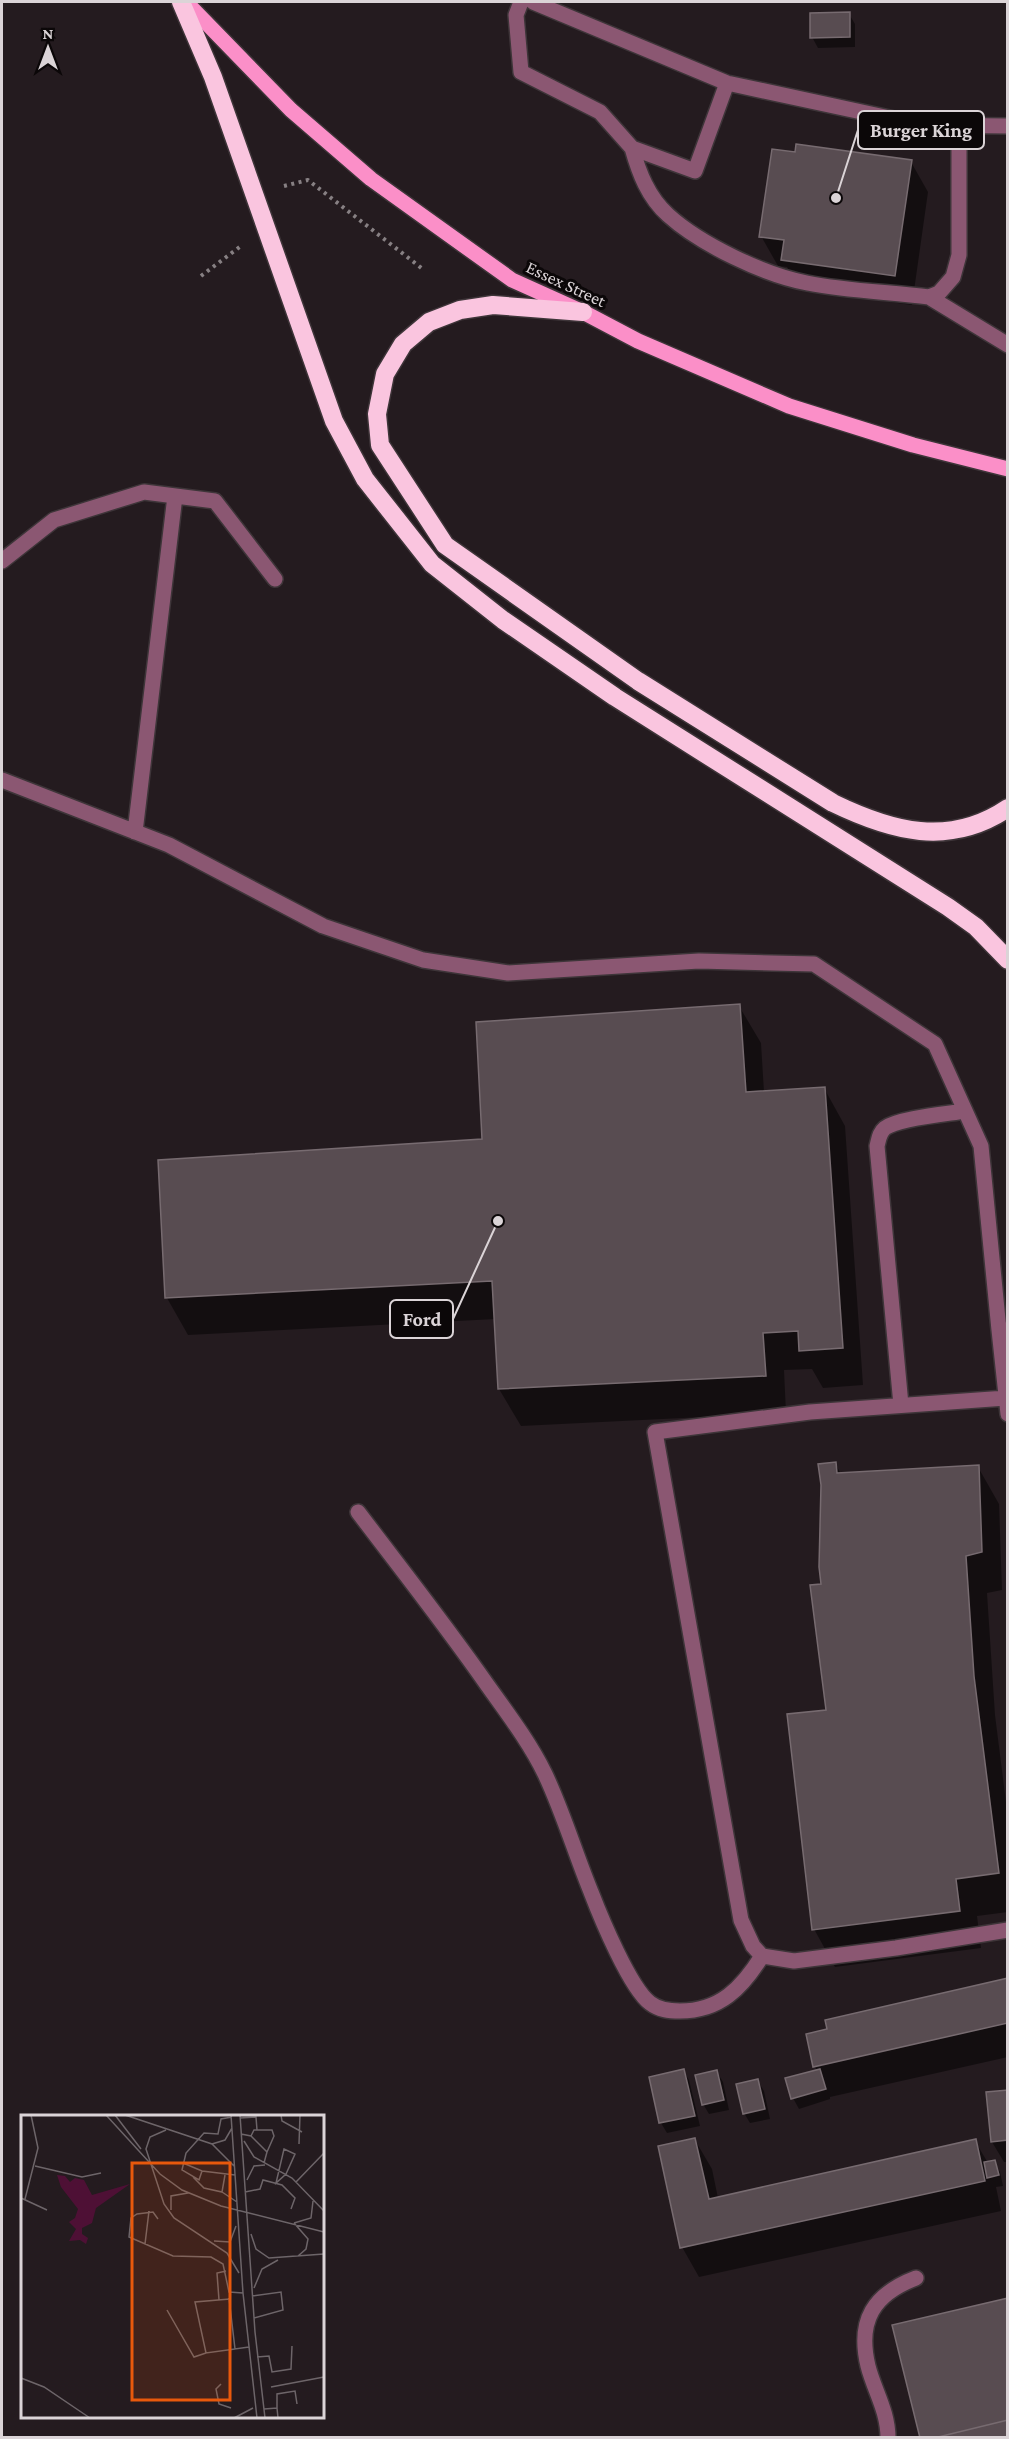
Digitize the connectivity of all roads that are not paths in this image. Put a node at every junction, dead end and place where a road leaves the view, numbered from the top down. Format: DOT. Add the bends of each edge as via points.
graph roads {
  1 [pos="181,2"];
  2 [pos="186,2"];
  3 [pos="521,2"];
  4 [pos="532,2"];
  5 [pos="727,83"];
  6 [pos="1008,126"];
  7 [pos="959,127"];
  8 [pos="632,148"];
  9 [pos="929,297"];
  10 [pos="583,312"];
  11 [pos="1008,345"];
  12 [pos="1006,468"];
  13 [pos="175,496"];
  14 [pos="2,561"];
  15 [pos="275,579"];
  16 [pos="2,780"];
  17 [pos="1008,808"];
  18 [pos="135,832"];
  19 [pos="1008,960"];
  20 [pos="965,1111"];
  21 [pos="1003,1330"];
  22 [pos="1006,1398"];
  23 [pos="901,1406"];
  24 [pos="1008,1414"];
  25 [pos="358,1512"];
  26 [pos="1008,1930"];
  27 [pos="762,1956"];
  28 [pos="916,2278"];
  29 [pos="888,2438"];
  1 -- 19 [label="highway" via="213,77 334,421 365,479 432,564 503,620 615,697 929,893 976,927"];
  2 -- 10 [label="main road, Essex Street" via="291,110 370,179 512,280"];
  3 -- 8 [label="lane" via="516,15 521,72 600,112"];
  4 -- 5 [label="lane"];
  5 -- 7 [label="lane" via="922,125"];
  5 -- 8 [label="lane" via="695,171"];
  6 -- 7 [label="lane"];
  7 -- 9 [label="lane" via="958,255 953,277 939,293"];
  8 -- 9 [label="lane" via="640,177 668,215 742,261 806,283"];
  9 -- 11 [label="lane"];
  10 -- 12 [label="main road, Essex Street" via="638,341 789,406 913,445"];
  10 -- 17 [label="highway" via="493,305 460,310 429,322 403,344 385,374 377,414 380,445 445,545 638,681 833,803 902,829 941,832 992,818"];
  13 -- 14 [label="lane" via="144,492 54,520"];
  13 -- 15 [label="lane" via="214,501"];
  13 -- 18 [label="lane"];
  16 -- 18 [label="lane"];
  18 -- 20 [label="lane" via="169,845 323,926 423,960 508,973 699,961 814,964 935,1044"];
  20 -- 21 [label="lane" via="981,1146"];
  20 -- 23 [label="lane" via="897,1123 880,1134"];
  21 -- 22 [label="lane"];
  22 -- 23 [label="lane"];
  22 -- 24 [label="lane"];
  23 -- 27 [label="lane" via="810,1412 655,1432 741,1920"];
  25 -- 27 [label="lane" via="469,1658 544,1773 607,1934 644,1997 665,2010 700,2010 734,1993"];
  26 -- 27 [label="lane" via="794,1961"];
  28 -- 29 [label="lane" via="880,2297 867,2324 868,2367 882,2402"];
}
